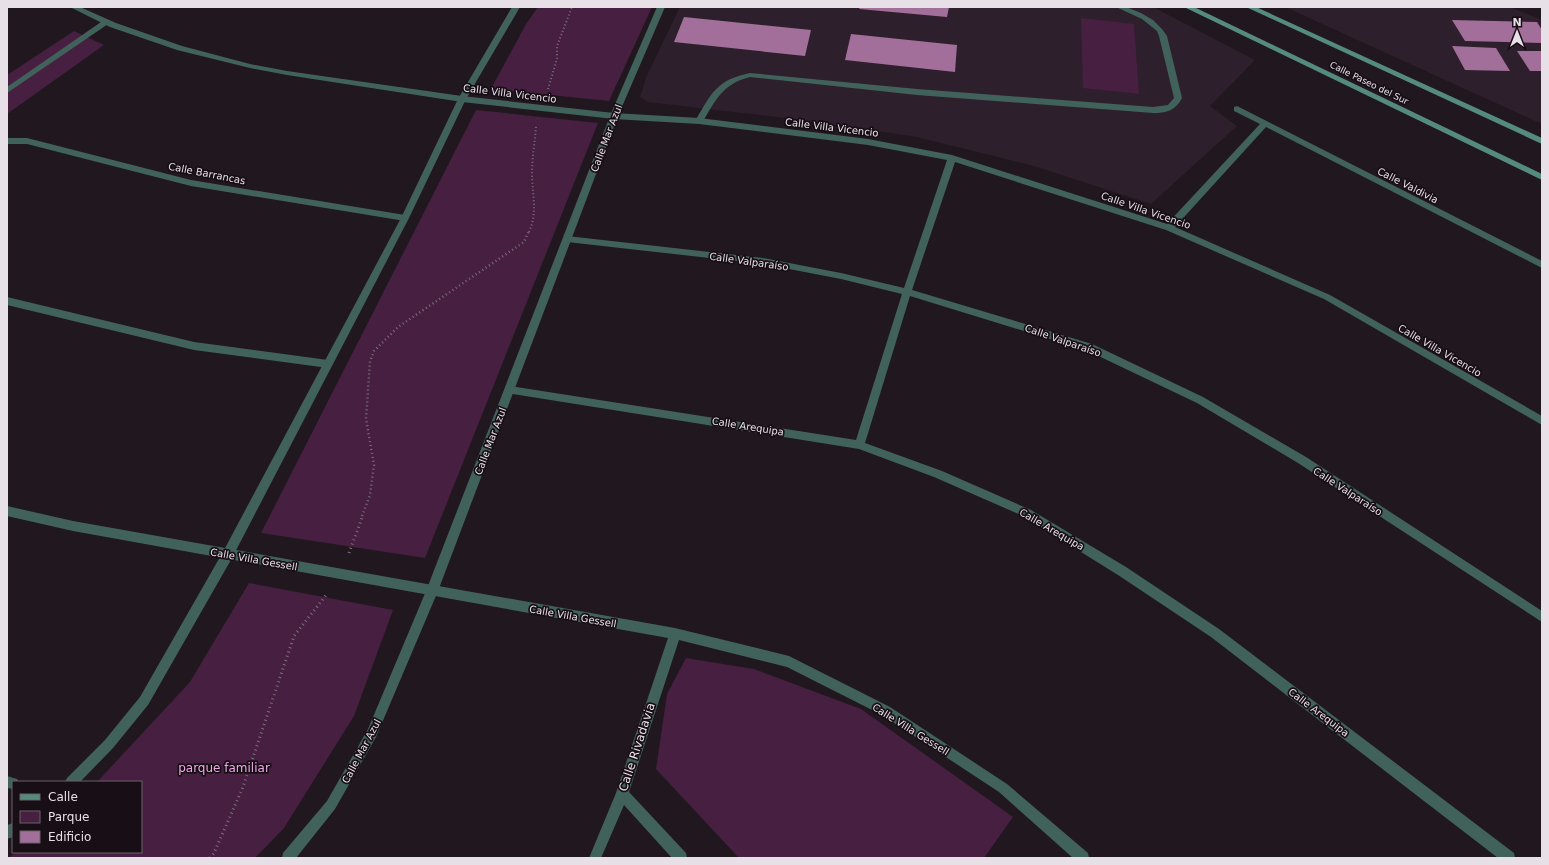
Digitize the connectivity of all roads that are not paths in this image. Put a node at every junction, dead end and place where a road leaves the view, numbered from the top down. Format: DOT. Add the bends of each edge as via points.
graph roads {
  1 [pos="74,7"];
  2 [pos="516,7"];
  3 [pos="661,7"];
  4 [pos="1120,7"];
  5 [pos="1188,7"];
  6 [pos="1250,7"];
  7 [pos="107,22"];
  8 [pos="7,92"];
  9 [pos="462,99"];
  10 [pos="1237,109"];
  11 [pos="614,116"];
  12 [pos="699,122"];
  13 [pos="1265,124"];
  14 [pos="7,141"];
  15 [pos="1542,141"];
  16 [pos="952,158"];
  17 [pos="1542,177"];
  18 [pos="405,218"];
  19 [pos="1168,228"];
  20 [pos="567,240"];
  21 [pos="1542,265"];
  22 [pos="907,292"];
  23 [pos="7,302"];
  24 [pos="328,364"];
  25 [pos="510,390"];
  26 [pos="1542,421"];
  27 [pos="859,445"];
  28 [pos="7,511"];
  29 [pos="228,554"];
  30 [pos="432,591"];
  31 [pos="1542,617"];
  32 [pos="674,634"];
  33 [pos="71,781"];
  34 [pos="622,794"];
  35 [pos="288,858"];
  36 [pos="595,858"];
  37 [pos="681,858"];
  38 [pos="1083,858"];
  39 [pos="1509,858"];
  1 -- 7 [label="street, Calle Villa Vicencio"];
  2 -- 9 [label="street"];
  3 -- 11 [label="street, Calle Mar Azul"];
  4 -- 12 [label="street" via="1150,21 1159,27 1164,36 1178,98 1176,105 1167,110 917,92 755,75 730,80 722,85"];
  5 -- 17 [label="main road, Calle Paseo del Sur"];
  6 -- 15 [label="main road, Calle Paseo del Sur"];
  7 -- 8 [label="street"];
  7 -- 9 [label="street, Calle Villa Vicencio" via="180,48 250,66"];
  9 -- 11 [label="street, Calle Villa Vicencio"];
  9 -- 18 [label="street"];
  10 -- 13 [label="street, Calle Valdivia"];
  11 -- 12 [label="street, Calle Villa Vicencio"];
  11 -- 20 [label="street, Calle Mar Azul"];
  12 -- 16 [label="street, Calle Villa Vicencio" via="868,142"];
  13 -- 19 [label="street"];
  13 -- 21 [label="street, Calle Valdivia"];
  14 -- 18 [label="street, Calle Barrancas" via="27,141 192,183"];
  16 -- 19 [label="street, Calle Villa Vicencio"];
  16 -- 22 [label="street"];
  18 -- 24 [label="street"];
  19 -- 26 [label="street, Calle Villa Vicencio" via="1327,298"];
  20 -- 22 [label="street, Calle Valparaíso" via="763,261"];
  20 -- 25 [label="street, Calle Mar Azul"];
  22 -- 27 [label="street"];
  22 -- 31 [label="street, Calle Valparaíso" via="1089,347 1200,400 1302,460"];
  23 -- 24 [label="street" via="194,346"];
  24 -- 29 [label="street"];
  25 -- 27 [label="street, Calle Arequipa"];
  25 -- 30 [label="street, Calle Mar Azul"];
  27 -- 39 [label="street, Calle Arequipa" via="938,474 1027,513 1122,571 1215,633"];
  28 -- 29 [label="street, Calle Villa Gessell" via="73,526"];
  29 -- 30 [label="street, Calle Villa Gessell"];
  29 -- 33 [label="street" via="144,701 109,744"];
  30 -- 32 [label="street, Calle Villa Gessell"];
  30 -- 35 [label="street, Calle Mar Azul" via="372,733 331,805"];
  32 -- 34 [label="street, Calle Rivadavia"];
  32 -- 38 [label="street, Calle Villa Gessell" via="789,662 886,710 1003,788"];
  34 -- 36 [label="street, Calle Rivadavia"];
  34 -- 37 [label="street"];
}
